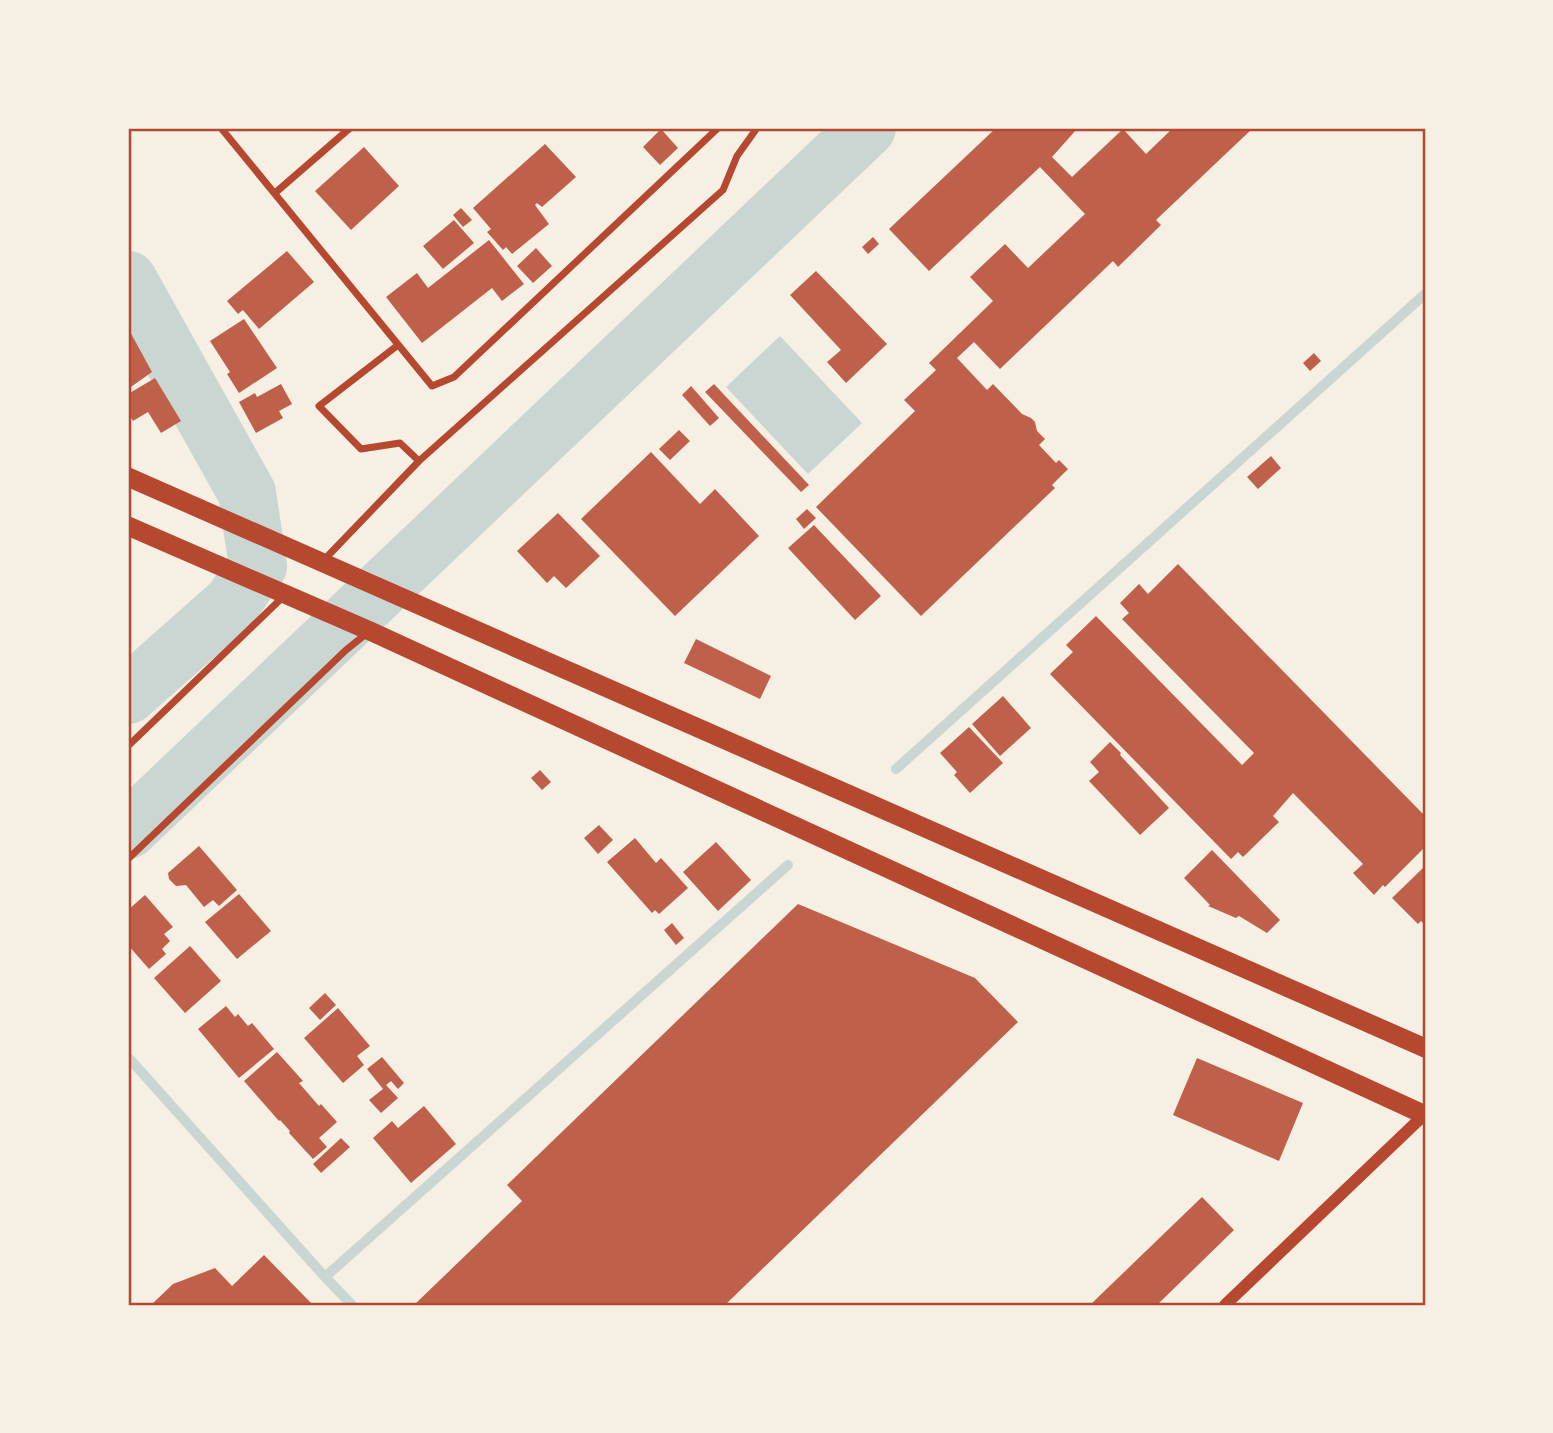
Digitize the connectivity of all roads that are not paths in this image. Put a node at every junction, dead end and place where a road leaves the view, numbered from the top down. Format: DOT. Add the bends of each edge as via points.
graph roads {
  1 [pos="221,128"];
  2 [pos="350,128"];
  3 [pos="718,128"];
  4 [pos="757,128"];
  5 [pos="275,193"];
  6 [pos="398,345"];
  7 [pos="419,461"];
  8 [pos="128,477"];
  9 [pos="128,526"];
  10 [pos="321,562"];
  11 [pos="286,595"];
  12 [pos="365,629"];
  13 [pos="128,746"];
  14 [pos="128,859"];
  15 [pos="1425,1048"];
  16 [pos="1425,1115"];
  17 [pos="1225,1305"];
  1 -- 5 [label="street"];
  2 -- 5 [label="street"];
  3 -- 6 [label="street" via="454,377 432,386"];
  4 -- 7 [label="street" via="737,156 723,190"];
  5 -- 6 [label="street"];
  6 -- 7 [label="street" via="319,406 361,449 400,443"];
  7 -- 10 [label="street"];
  8 -- 10 [label="highway"];
  9 -- 11 [label="highway"];
  10 -- 15 [label="highway"];
  11 -- 12 [label="highway"];
  11 -- 13 [label="street"];
  12 -- 14 [label="street"];
  12 -- 16 [label="highway"];
  16 -- 17 [label="street"];
}
